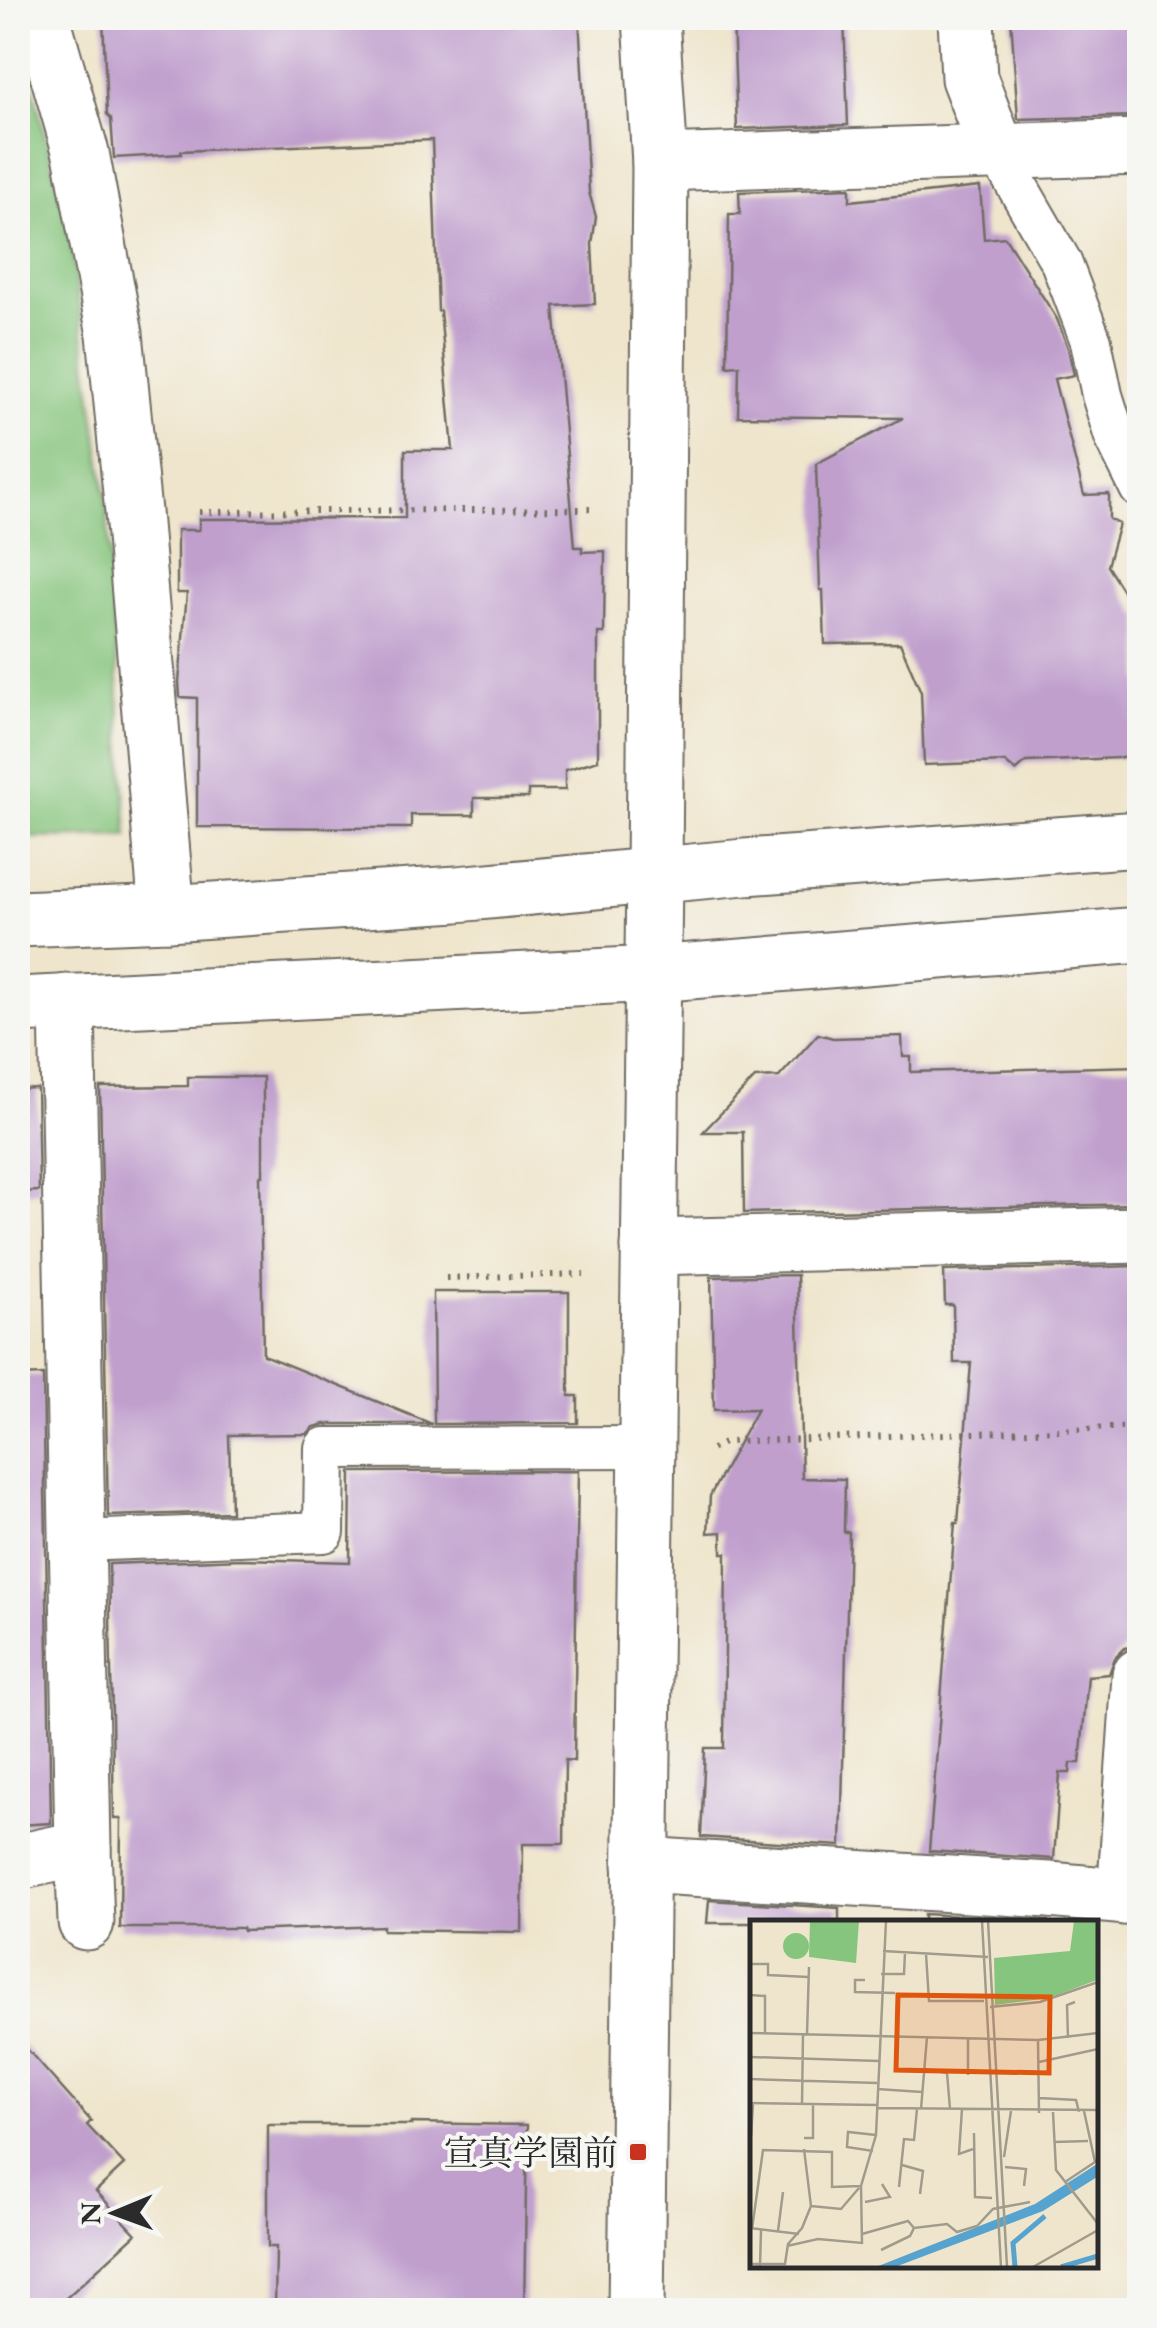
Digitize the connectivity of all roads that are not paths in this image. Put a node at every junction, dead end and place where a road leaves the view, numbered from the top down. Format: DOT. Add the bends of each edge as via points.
graph roads {
  1 [pos="42,18"];
  2 [pos="651,18"];
  3 [pos="966,18"];
  4 [pos="1140,147"];
  5 [pos="996,151"];
  6 [pos="660,162"];
  7 [pos="1140,488"];
  8 [pos="1140,839"];
  9 [pos="654,875"];
  10 [pos="167,913"];
  11 [pos="18,920"];
  12 [pos="1140,935"];
  13 [pos="652,974"];
  14 [pos="42,1004"];
  15 [pos="1140,1235"];
  16 [pos="649,1247"];
  17 [pos="647,1447"];
  18 [pos="78,1541"];
  19 [pos="1140,1676"];
  20 [pos="83,1848"];
  21 [pos="18,1862"];
  22 [pos="641,1866"];
  23 [pos="1132,1897"];
  24 [pos="1048,1907"];
  25 [pos="86,1922"];
  26 [pos="636,2310"];
  1 -- 10 [label="street" via="81,153 111,316"];
  2 -- 6 [label="street"];
  3 -- 5 [label="street" via="970,78"];
  4 -- 5 [label="street"];
  5 -- 6 [label="street"];
  5 -- 7 [label="lane" via="1061,262 1091,341 1115,436"];
  6 -- 9 [label="street"];
  8 -- 9 [label="street"];
  9 -- 10 [label="street"];
  9 -- 13 [label="street"];
  10 -- 11 [label="street"];
  12 -- 13 [label="street"];
  13 -- 14 [label="street"];
  13 -- 16 [label="street"];
  14 -- 18 [label="street"];
  15 -- 16 [label="street"];
  16 -- 17 [label="street"];
  17 -- 18 [label="lane" via="325,1448 324,1532"];
  17 -- 22 [label="street"];
  18 -- 20 [label="street"];
  19 -- 23 [label="street"];
  20 -- 21 [label="street"];
  20 -- 25 [label="street"];
  22 -- 24 [label="street"];
  22 -- 26 [label="street"];
  23 -- 24 [label="street"];
}
